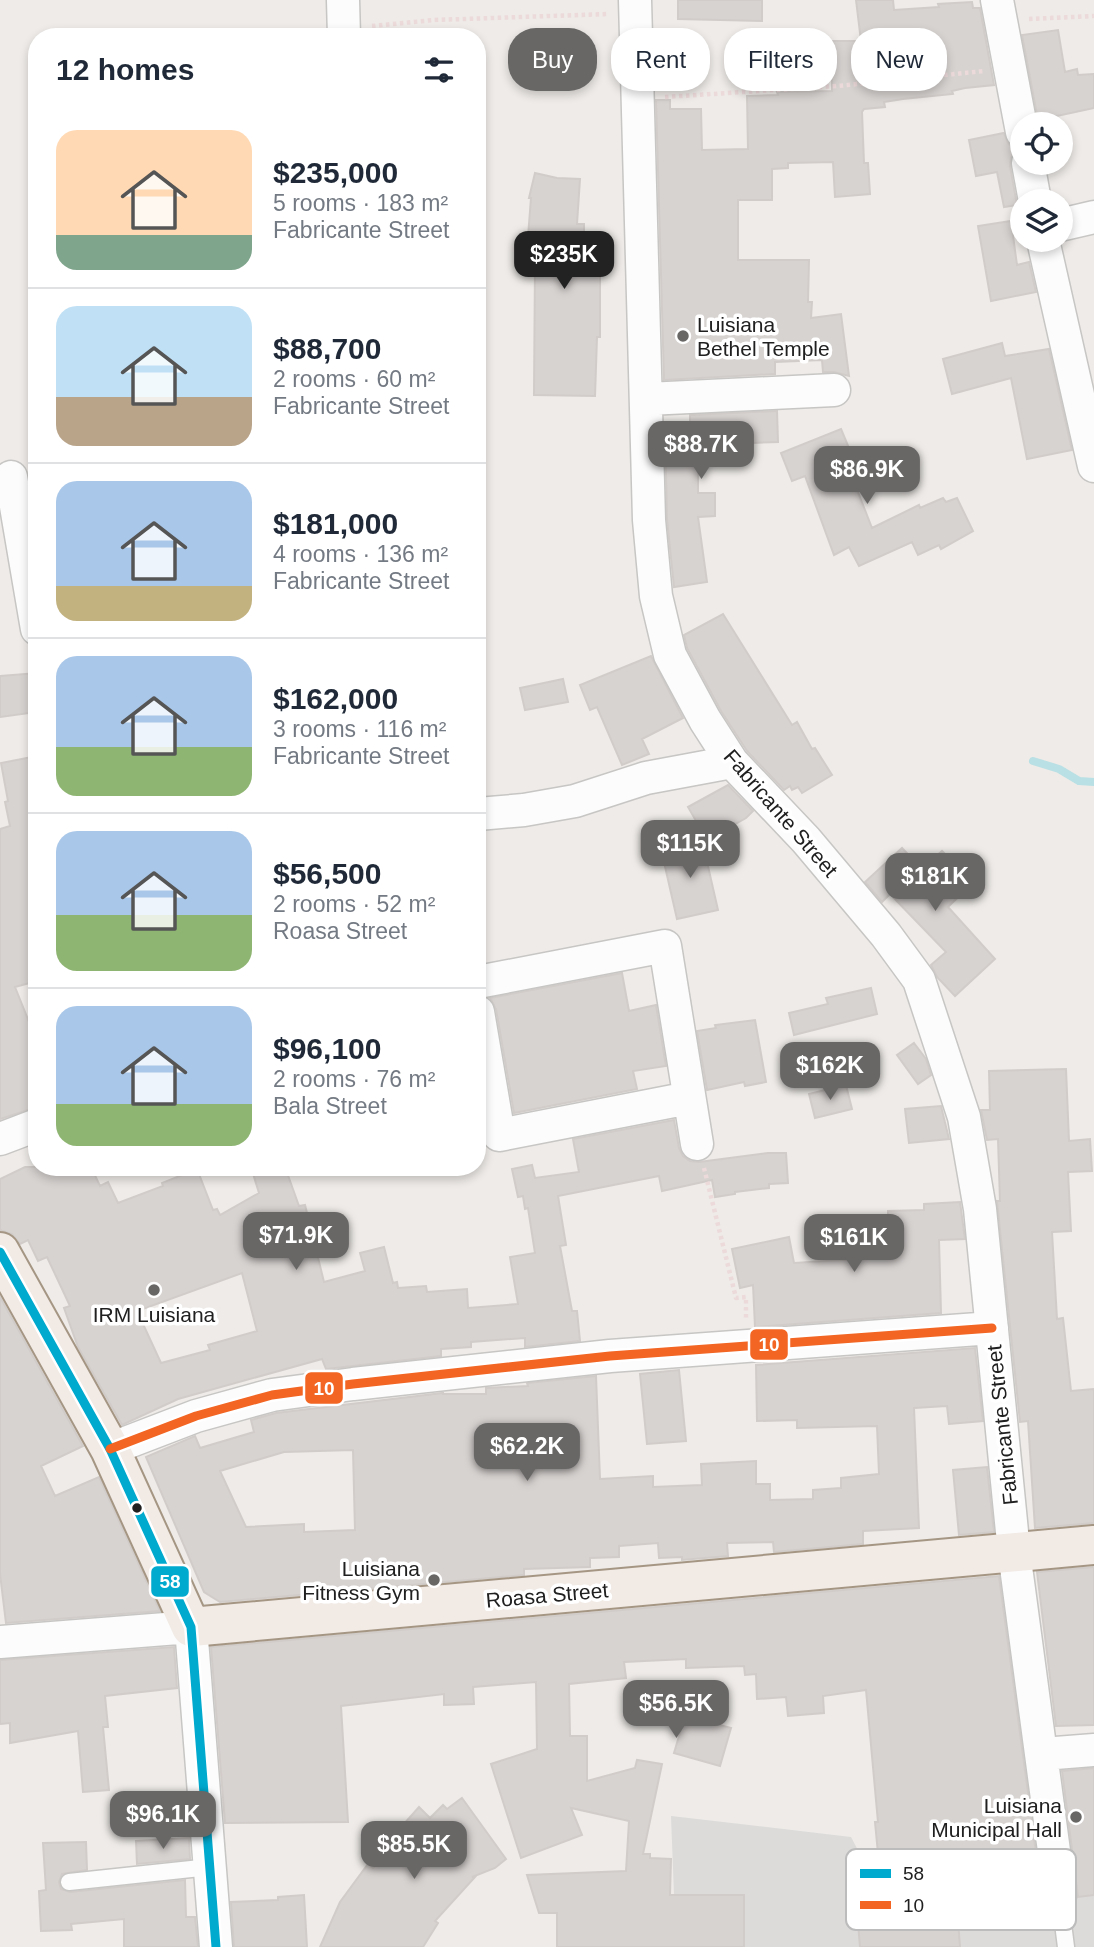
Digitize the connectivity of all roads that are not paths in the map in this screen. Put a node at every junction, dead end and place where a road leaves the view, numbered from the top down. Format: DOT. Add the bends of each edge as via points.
graph roads {
  1 [pos="636,7"];
  2 [pos="999,10"];
  3 [pos="1018,112"];
  4 [pos="1094,217"];
  5 [pos="1073,222"];
  6 [pos="1046,252"];
  7 [pos="834,390"];
  8 [pos="647,399"];
  9 [pos="1094,466"];
  10 [pos="11,477"];
  11 [pos="28,576"];
  12 [pos="732,762"];
  13 [pos="486,813"];
  14 [pos="486,980"];
  15 [pos="486,1059"];
  16 [pos="690,1098"];
  17 [pos="28,1128"];
  18 [pos="0,1139"];
  19 [pos="697,1144"];
  20 [pos="0,1252"];
  21 [pos="992,1328"];
  22 [pos="110,1449"];
  23 [pos="1094,1545"];
  24 [pos="1014,1552"];
  25 [pos="191,1627"];
  26 [pos="0,1642"];
  27 [pos="1094,1750"];
  28 [pos="1043,1754"];
  29 [pos="1054,1849"];
  30 [pos="210,1867"];
  31 [pos="69,1882"];
  32 [pos="216,1947"];
  1 -- 8 [label="street, Fabricante Street"];
  2 -- 3 [label="street"];
  4 -- 5 [label="street"];
  6 -- 9 [label="street"];
  7 -- 8 [label="street"];
  8 -- 12 [label="street, Fabricante Street" via="649,520 664,631 670,655"];
  10 -- 11 [label="street"];
  12 -- 13 [label="street" via="646,778 575,801"];
  12 -- 21 [label="street, Fabricante Street" via="806,840 919,980 964,1117 980,1209"];
  14 -- 16 [label="street" via="665,946"];
  15 -- 16 [label="street" via="499,1135"];
  16 -- 19 [label="street"];
  17 -- 18 [label="street"];
  20 -- 22 [label="main road"];
  21 -- 22 [label="street" via="610,1356 352,1384 272,1395 196,1416"];
  21 -- 24 [label="street, Fabricante Street"];
  22 -- 25 [label="main road"];
  23 -- 24 [label="main road, Roasa Street"];
  24 -- 25 [label="main road, Roasa Street"];
  24 -- 28 [label="street, Fabricante Street"];
  25 -- 26 [label="street, Roasa Street"];
  25 -- 30 [label="street"];
  27 -- 28 [label="street"];
  28 -- 29 [label="street, Fabricante Street"];
  30 -- 31 [label="lane"];
  30 -- 32 [label="street"];
}
